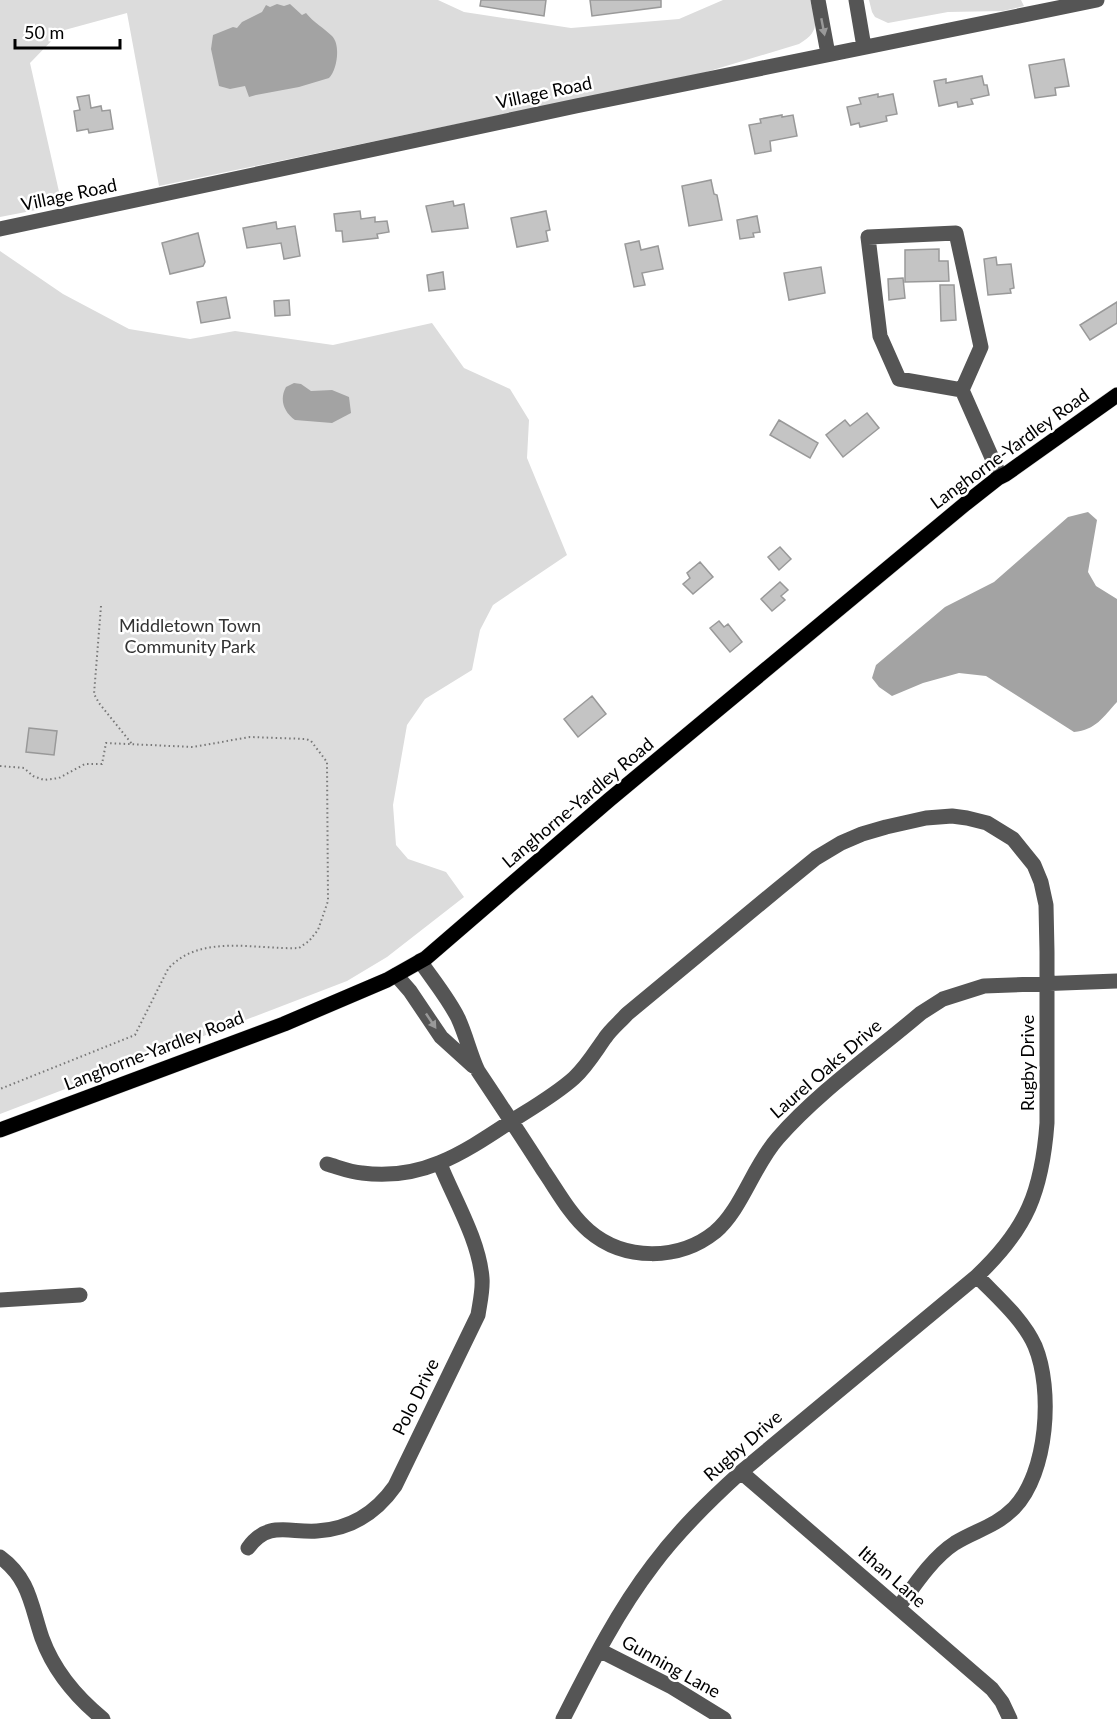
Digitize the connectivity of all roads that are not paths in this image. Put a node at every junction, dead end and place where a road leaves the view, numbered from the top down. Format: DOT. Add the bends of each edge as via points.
graph roads {
  1 [pos="818,0"];
  2 [pos="856,0"];
  3 [pos="1097,0"];
  4 [pos="864,47"];
  5 [pos="828,54"];
  6 [pos="0,229"];
  7 [pos="962,390"];
  8 [pos="1117,395"];
  9 [pos="1117,407"];
  10 [pos="1078,422"];
  11 [pos="1000,477"];
  12 [pos="420,961"];
  13 [pos="396,975"];
  14 [pos="1117,981"];
  15 [pos="1047,984"];
  16 [pos="478,1071"];
  17 [pos="512,1121"];
  18 [pos="0,1130"];
  19 [pos="327,1164"];
  20 [pos="440,1164"];
  21 [pos="977,1276"];
  22 [pos="80,1295"];
  23 [pos="0,1300"];
  24 [pos="741,1472"];
  25 [pos="248,1548"];
  26 [pos="0,1557"];
  27 [pos="898,1608"];
  28 [pos="599,1650"];
  29 [pos="104,1719"];
  30 [pos="563,1719"];
  31 [pos="724,1719"];
  32 [pos="1010,1719"];
  1 -- 5 [label="street, one-way"];
  2 -- 4 [label="street"];
  3 -- 4 [label="street, Village Road"];
  4 -- 5 [label="street, Village Road"];
  5 -- 6 [label="street, Village Road"];
  7 -- 7 [label="street" via="981,347 956,233 868,237 880,336 899,379"];
  7 -- 11 [label="street"];
  8 -- 10 [label="main road, Langhorne-Yardley Road"];
  9 -- 10 [label="main road"];
  10 -- 11 [label="main road, Langhorne-Yardley Road"];
  11 -- 12 [label="main road, Langhorne-Yardley Road"];
  12 -- 13 [label="main road, Langhorne-Yardley Road"];
  12 -- 16 [label="street, Laurel Oaks Drive" via="456,1015"];
  13 -- 16 [label="street, Laurel Oaks Drive, one-way" via="441,1037"];
  13 -- 18 [label="main road, Langhorne-Yardley Road" via="284,1024"];
  14 -- 15 [label="street, Laurel Oaks Drive"];
  15 -- 17 [label="street, Laurel Oaks Drive" via="984,986 943,999 921,1013 798,1116 749,1180 726,1221 699,1242 670,1252 623,1250 590,1232"];
  15 -- 17 [label="street, Rugby Drive" via="1046,905 1041,882 1029,858 1013,839 987,823 952,816 886,826 816,858 627,1014 574,1078"];
  15 -- 21 [label="street, Rugby Drive" via="1047,1123 1039,1183 1019,1228"];
  16 -- 17 [label="street, Laurel Oaks Drive"];
  17 -- 20 [label="street, Rugby Drive"];
  19 -- 20 [label="street, Rugby Drive" via="379,1174 422,1170"];
  20 -- 25 [label="street, Polo Drive" via="473,1240 482,1289 478,1315 395,1486 374,1510 350,1524 316,1531 281,1528 266,1532"];
  21 -- 24 [label="street, Rugby Drive"];
  21 -- 27 [label="street" via="1018,1321 1040,1361 1044,1388 1041,1457 1015,1507 1000,1520 956,1542"];
  22 -- 23 [label="street"];
  24 -- 27 [label="street, Ithan Lane"];
  24 -- 28 [label="street, Rugby Drive" via="704,1505 652,1566"];
  26 -- 29 [label="street" via="17,1573 29,1593 42,1638 62,1677"];
  27 -- 32 [label="street, Ithan Lane" via="992,1689"];
  28 -- 30 [label="street, Rugby Drive"];
  28 -- 31 [label="street, Gunning Lane"];
}
